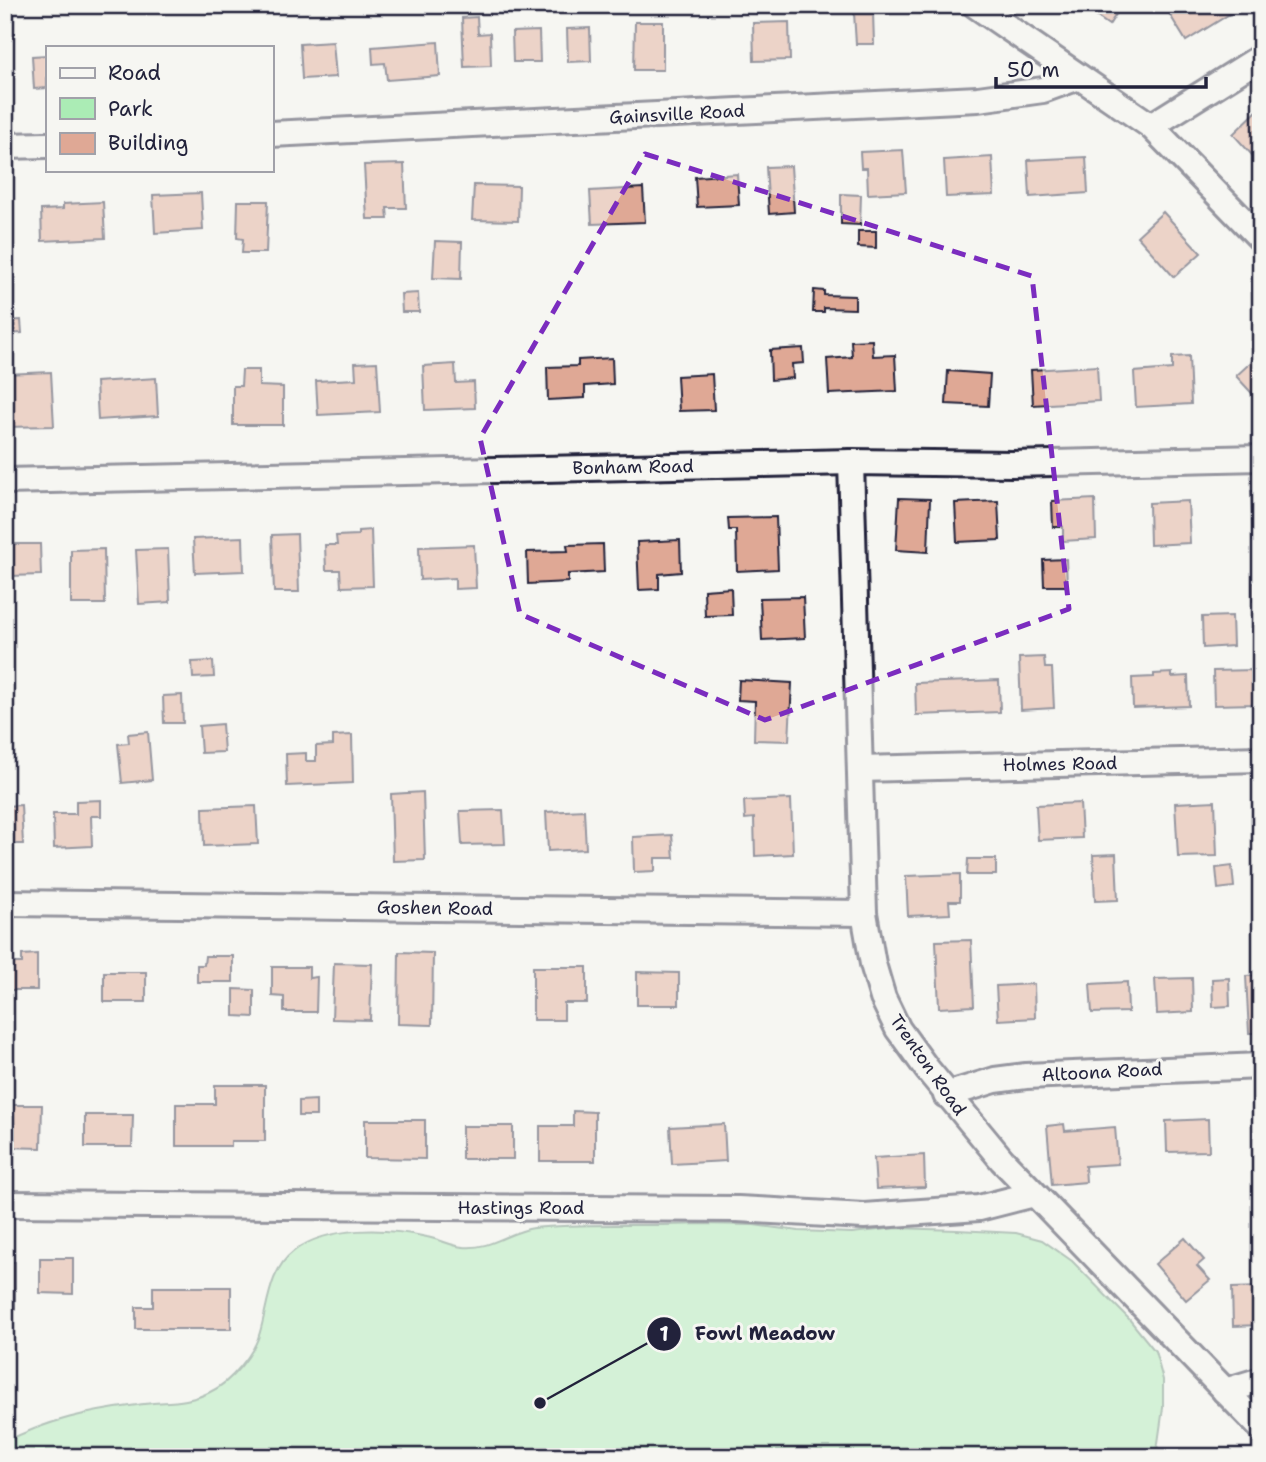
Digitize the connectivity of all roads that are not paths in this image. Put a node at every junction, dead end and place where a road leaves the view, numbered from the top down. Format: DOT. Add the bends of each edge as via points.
graph roads {
  1 [pos="975,5"];
  2 [pos="1261,58"];
  3 [pos="1079,77"];
  4 [pos="1151,126"];
  5 [pos="273,134"];
  6 [pos="46,145"];
  7 [pos="5,146"];
  8 [pos="1261,239"];
  9 [pos="1261,458"];
  10 [pos="852,462"];
  11 [pos="5,481"];
  12 [pos="1261,759"];
  13 [pos="860,769"];
  14 [pos="5,903"];
  15 [pos="864,913"];
  16 [pos="1261,1066"];
  17 [pos="946,1095"];
  18 [pos="1034,1194"];
  19 [pos="5,1204"];
  20 [pos="1261,1380"];
  21 [pos="1225,1391"];
  22 [pos="1261,1428"];
  1 -- 3 [label="street"];
  2 -- 4 [label="street"];
  3 -- 4 [label="street"];
  3 -- 5 [label="street, Gainsville Road" via="1043,90 978,99"];
  4 -- 8 [label="street"];
  6 -- 7 [label="street"];
  9 -- 10 [label="street, Bonham Road" via="1012,464"];
  10 -- 11 [label="street, Bonham Road"];
  10 -- 13 [label="street, Trenton Road"];
  12 -- 13 [label="street, Holmes Road"];
  13 -- 15 [label="street, Trenton Road"];
  14 -- 15 [label="street, Goshen Road"];
  15 -- 17 [label="street, Trenton Road" via="883,999"];
  16 -- 17 [label="street, Altoona Road" via="1018,1077"];
  17 -- 18 [label="street, Trenton Road"];
  18 -- 19 [label="street, Hastings Road" via="979,1208 863,1216 738,1209"];
  18 -- 21 [label="street, Trenton Road"];
  20 -- 21 [label="street"];
  21 -- 22 [label="street, Trenton Road"];
}
